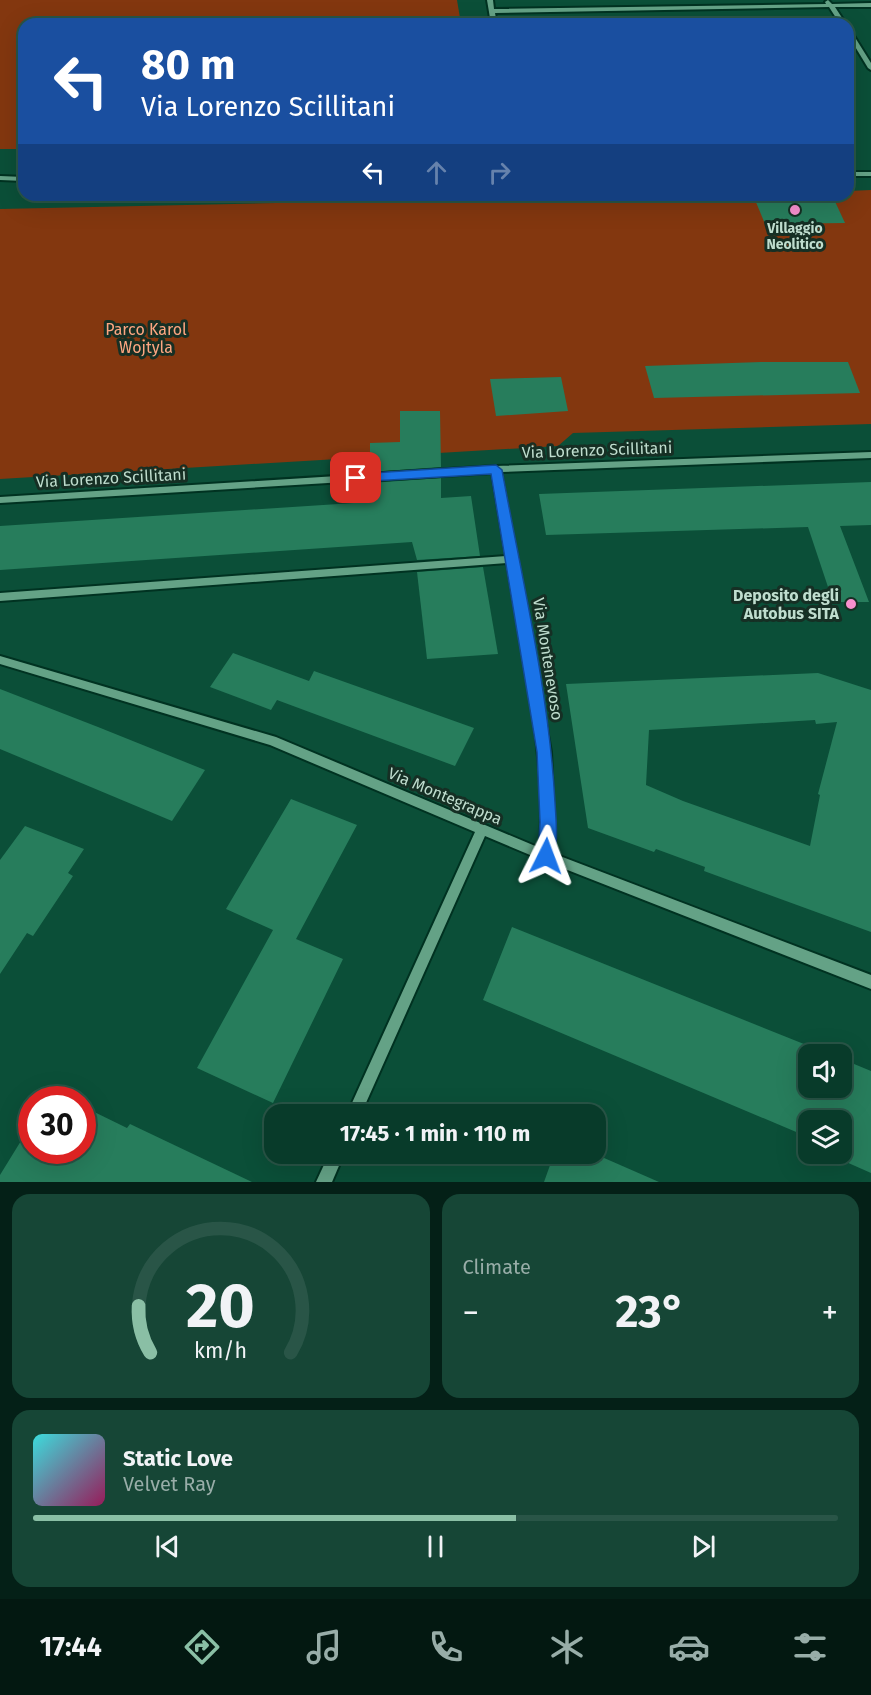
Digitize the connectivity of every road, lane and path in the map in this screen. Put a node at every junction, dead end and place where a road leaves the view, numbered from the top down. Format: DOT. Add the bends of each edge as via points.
graph roads {
  1 [pos="490,0"];
  2 [pos="829,3"];
  3 [pos="871,5"];
  4 [pos="492,11"];
  5 [pos="493,18"];
  6 [pos="839,18"];
  7 [pos="854,41"];
  8 [pos="871,68"];
  9 [pos="854,174"];
  10 [pos="871,174"];
  11 [pos="0,178"];
  12 [pos="18,179"];
  13 [pos="871,454"];
  14 [pos="496,470"];
  15 [pos="0,500"];
  16 [pos="513,559"];
  17 [pos="0,597"];
  18 [pos="0,660"];
  19 [pos="482,829"];
  20 [pos="546,856"];
  21 [pos="871,982"];
  22 [pos="358,1104"];
  23 [pos="332,1164"];
  24 [pos="324,1182"];
  1 -- 4 [label="street"];
  2 -- 3 [label="street"];
  2 -- 4 [label="street"];
  2 -- 6 [label="street"];
  4 -- 5 [label="street"];
  7 -- 8 [label="street"];
  9 -- 10 [label="street"];
  11 -- 12 [label="street"];
  13 -- 14 [label="street, Via Lorenzo Scillitani"];
  14 -- 15 [label="street, Via Lorenzo Scillitani"];
  14 -- 16 [label="street, Via Montenevoso"];
  16 -- 17 [label="street"];
  16 -- 20 [label="street, Via Montenevoso" via="545,752"];
  18 -- 19 [label="street, Via Montegrappa" via="272,741"];
  19 -- 20 [label="street, Via Montegrappa"];
  19 -- 22 [label="street"];
  20 -- 21 [label="street, Via Montegrappa"];
  23 -- 24 [label="street"];
}
